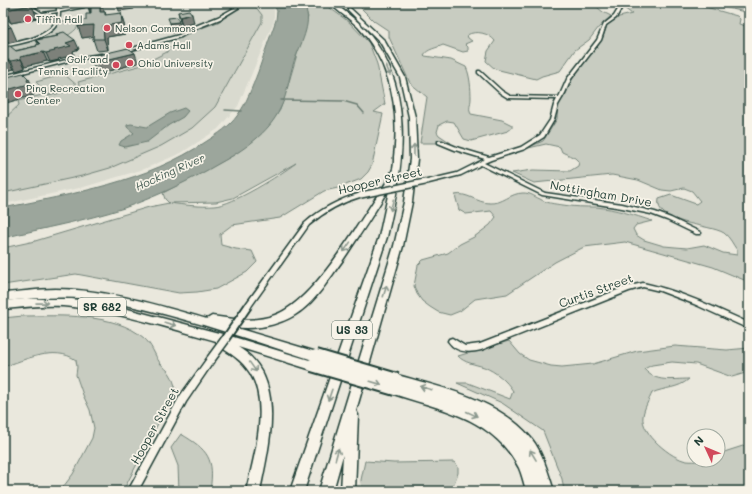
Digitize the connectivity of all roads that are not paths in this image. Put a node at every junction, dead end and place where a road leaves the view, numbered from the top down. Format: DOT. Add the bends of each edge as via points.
graph roads {
  1 [pos="48,3"];
  2 [pos="58,3"];
  3 [pos="236,3"];
  4 [pos="332,3"];
  5 [pos="626,3"];
  6 [pos="83,5"];
  7 [pos="347,7"];
  8 [pos="59,10"];
  9 [pos="3,46"];
  10 [pos="119,52"];
  11 [pos="106,54"];
  12 [pos="479,72"];
  13 [pos="3,77"];
  14 [pos="560,98"];
  15 [pos="440,142"];
  16 [pos="489,159"];
  17 [pos="480,163"];
  18 [pos="398,166"];
  19 [pos="698,233"];
  20 [pos="3,297"];
  21 [pos="3,305"];
  22 [pos="177,314"];
  23 [pos="749,326"];
  24 [pos="197,332"];
  25 [pos="452,342"];
  26 [pos="314,360"];
  27 [pos="396,384"];
  28 [pos="353,398"];
  29 [pos="133,491"];
  30 [pos="253,491"];
  31 [pos="297,491"];
  32 [pos="326,491"];
  33 [pos="348,491"];
  34 [pos="533,491"];
  35 [pos="547,491"];
  1 -- 8 [label="street" via="31,6 42,14"];
  2 -- 8 [label="street"];
  3 -- 10 [label="street" via="237,7 219,18 182,35"];
  4 -- 18 [label="highway, US 33, one-way" via="365,33 386,65 399,110"];
  5 -- 14 [label="street, Hooper Street" via="605,25 602,35 569,79"];
  6 -- 8 [label="street"];
  28 -- 7 [label="highway, US 33, one-way" via="403,230 410,193 414,141 409,99 400,72 380,39"];
  8 -- 9 [label="street" via="56,24 48,32"];
  11 -- 13 [label="street" via="74,59"];
  12 -- 14 [label="street" via="509,97"];
  14 -- 16 [label="street, Hooper Street" via="547,130 539,139 523,148"];
  15 -- 16 [label="street"];
  16 -- 17 [label="street, Hooper Street"];
  17 -- 19 [label="street, Nottingham Drive" via="544,194 653,213"];
  17 -- 29 [label="street, Hooper Street, bridge" via="459,174 361,195 331,206 314,217 183,399"];
  18 -- 22 [label="highway, one-way" via="377,203 322,282 295,310 270,321 248,324"];
  18 -- 31 [label="highway, US 33, one-way" via="393,198 377,258"];
  20 -- 22 [label="highway, SR 682" via="80,294"];
  21 -- 24 [label="highway, SR 682, one-way" via="48,302 95,306"];
  22 -- 26 [label="highway"];
  23 -- 25 [label="street, Curtis Street" via="662,288 643,285 481,347 468,350"];
  24 -- 26 [label="highway"];
  24 -- 30 [label="highway, one-way" via="239,352 253,367 263,388 266,404 264,436"];
  26 -- 27 [label="highway, bridge"];
  27 -- 34 [label="highway, one-way" via="468,412 496,428 508,439 526,466"];
  35 -- 27 [label="highway, one-way" via="538,464 528,446 503,420 472,402"];
  32 -- 28 [label="highway, US 33, one-way"];
  28 -- 33 [label="highway"];
}
